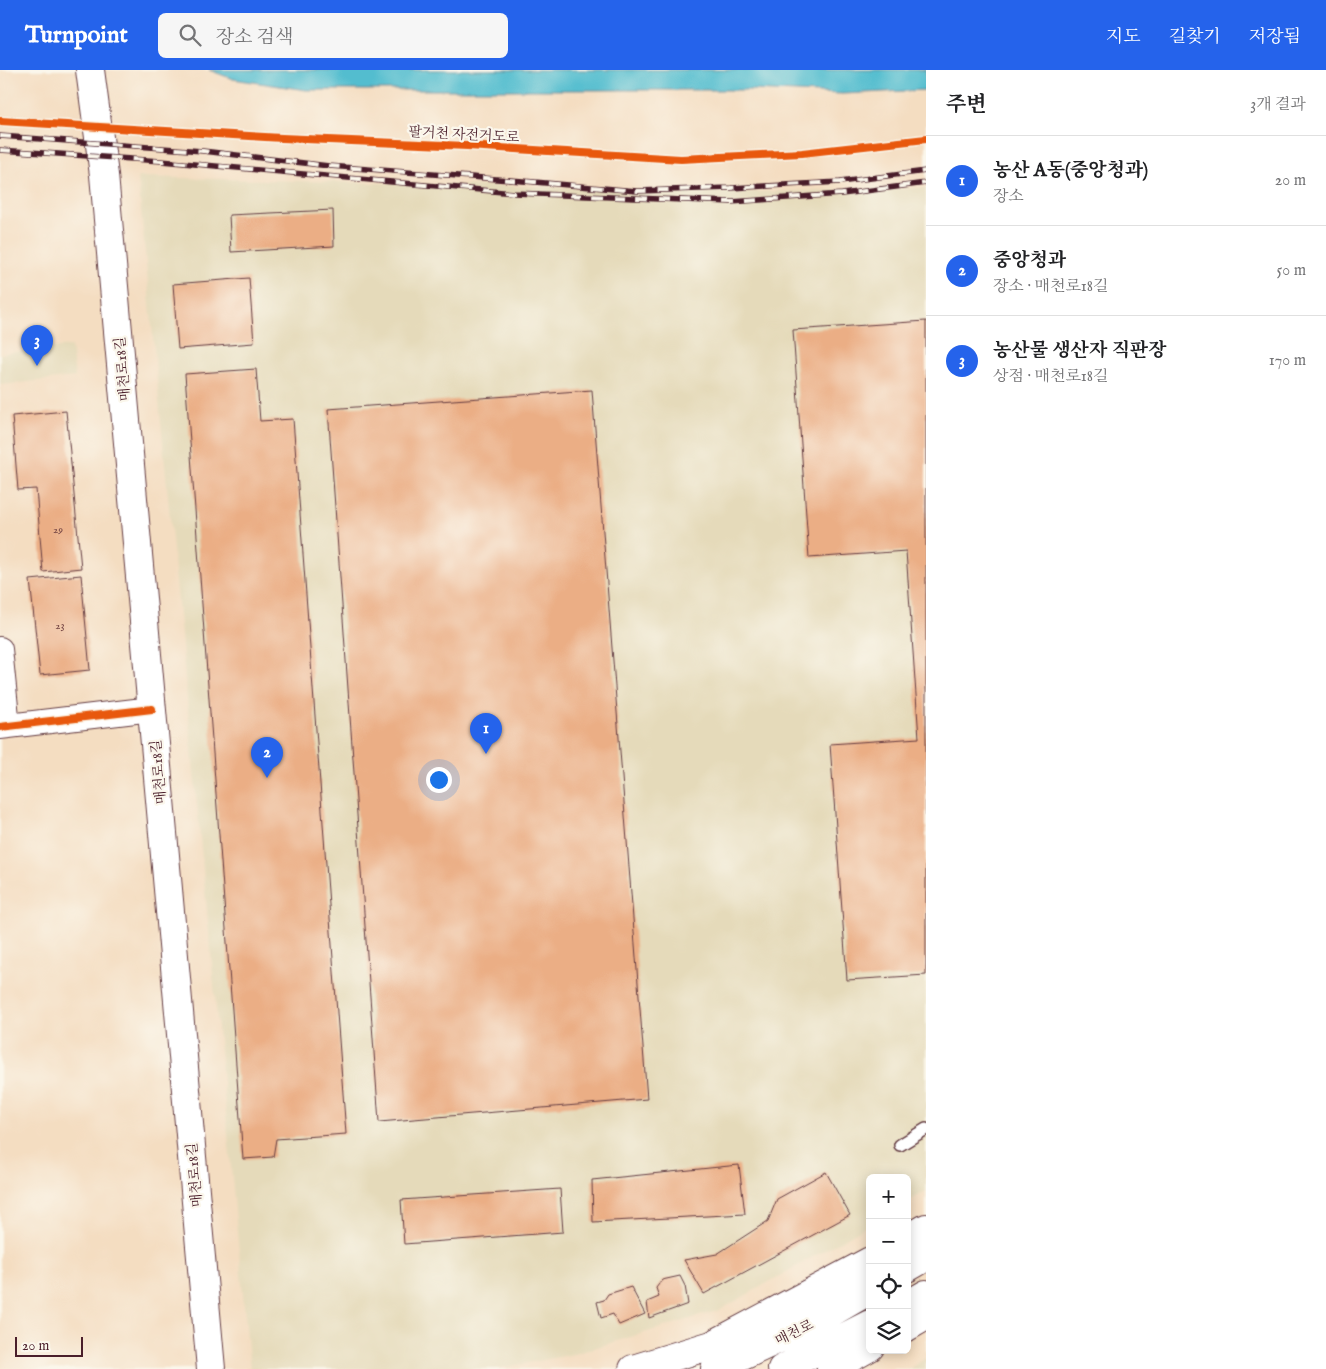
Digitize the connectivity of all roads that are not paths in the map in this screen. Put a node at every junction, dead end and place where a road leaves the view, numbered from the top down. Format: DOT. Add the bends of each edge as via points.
graph roads {
  1 [pos="90,70"];
  2 [pos="0,650"];
  3 [pos="152,709"];
  4 [pos="4,726"];
  5 [pos="926,1129"];
  6 [pos="900,1146"];
  7 [pos="926,1228"];
  8 [pos="911,1237"];
  9 [pos="926,1257"];
  10 [pos="866,1263"];
  11 [pos="911,1266"];
  12 [pos="866,1292"];
  13 [pos="926,1294"];
  14 [pos="911,1303"];
  15 [pos="926,1316"];
  16 [pos="911,1324"];
  17 [pos="866,1326"];
  18 [pos="866,1349"];
  19 [pos="211,1369"];
  20 [pos="633,1369"];
  21 [pos="715,1369"];
  22 [pos="782,1369"];
  23 [pos="831,1369"];
  1 -- 3 [label="main road, 매천로18길" via="104,175"];
  2 -- 4 [label="street"];
  3 -- 4 [label="street"];
  3 -- 19 [label="main road, 매천로18길"];
  5 -- 6 [label="lane"];
  7 -- 8 [label="main road"];
  9 -- 11 [label="main road"];
  10 -- 20 [label="main road" via="712,1345"];
  12 -- 21 [label="main road, 매천로" via="811,1324"];
  13 -- 14 [label="main road"];
  15 -- 16 [label="main road"];
  17 -- 22 [label="main road, 매천로"];
  18 -- 23 [label="main road"];
}
